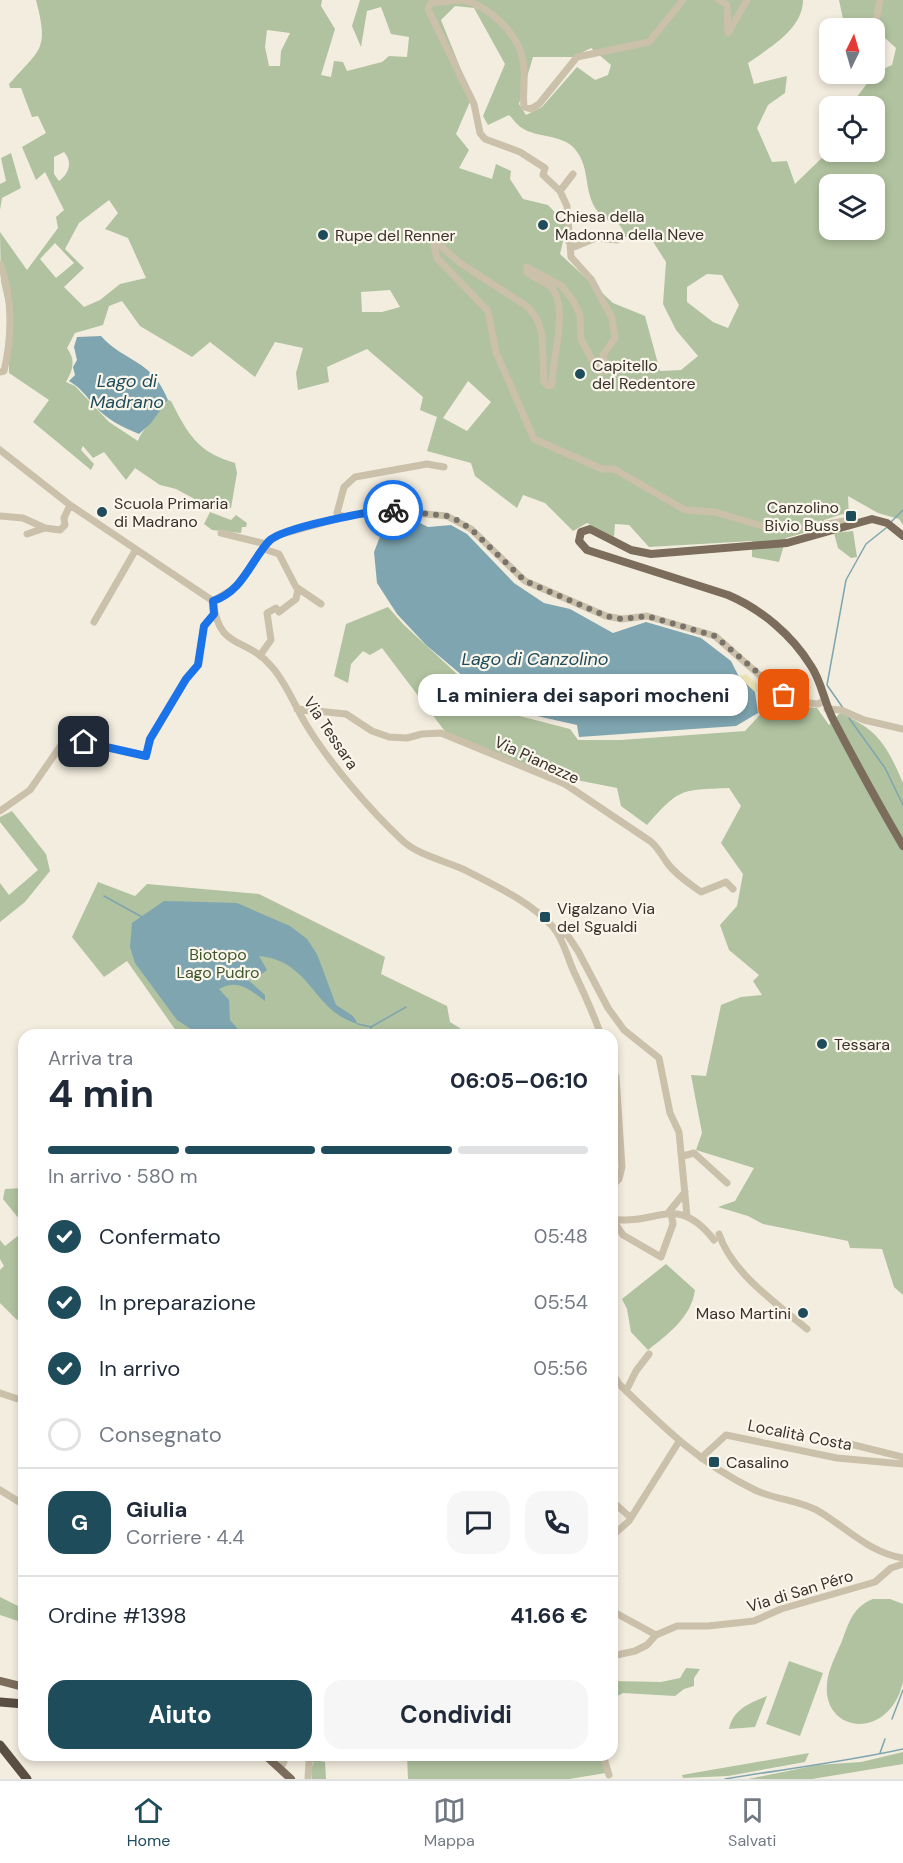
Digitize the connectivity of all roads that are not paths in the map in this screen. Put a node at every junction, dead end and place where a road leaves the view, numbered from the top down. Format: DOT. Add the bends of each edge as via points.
graph roads {
  1 [pos="463,0"];
  2 [pos="683,0"];
  3 [pos="719,0"];
  4 [pos="747,0"];
  5 [pos="880,0"];
  6 [pos="877,18"];
  7 [pos="573,174"];
  8 [pos="560,191"];
  9 [pos="617,240"];
  10 [pos="569,242"];
  11 [pos="0,264"];
  12 [pos="0,372"];
  13 [pos="0,450"];
  14 [pos="444,466"];
  15 [pos="70,505"];
  16 [pos="340,515"];
  17 [pos="0,516"];
  18 [pos="846,524"];
  19 [pos="45,528"];
  20 [pos="221,533"];
  21 [pos="27,534"];
  22 [pos="903,536"];
  23 [pos="265,546"];
  24 [pos="135,551"];
  25 [pos="298,589"];
  26 [pos="213,601"];
  27 [pos="321,604"];
  28 [pos="214,614"];
  29 [pos="94,622"];
  30 [pos="261,654"];
  31 [pos="826,705"];
  32 [pos="297,709"];
  33 [pos="903,729"];
  34 [pos="0,811"];
  35 [pos="903,846"];
  36 [pos="733,889"];
  37 [pos="554,928"];
  38 [pos="599,1029"];
  39 [pos="618,1107"];
  40 [pos="683,1156"];
  41 [pos="618,1180"];
  42 [pos="727,1183"];
  43 [pos="686,1192"];
  44 [pos="669,1213"];
  45 [pos="687,1216"];
  46 [pos="618,1219"];
  47 [pos="618,1228"];
  48 [pos="719,1234"];
  49 [pos="714,1240"];
  50 [pos="807,1329"];
  51 [pos="649,1354"];
  52 [pos="618,1381"];
  53 [pos="626,1391"];
  54 [pos="0,1393"];
  55 [pos="18,1399"];
  56 [pos="838,1441"];
  57 [pos="678,1443"];
  58 [pos="903,1457"];
  59 [pos="700,1458"];
  60 [pos="903,1464"];
  61 [pos="0,1490"];
  62 [pos="18,1501"];
  63 [pos="618,1506"];
  64 [pos="631,1518"];
  65 [pos="618,1530"];
  66 [pos="881,1552"];
  67 [pos="899,1557"];
  68 [pos="897,1566"];
  69 [pos="618,1614"];
  70 [pos="656,1635"];
  71 [pos="618,1655"];
  72 [pos="0,1681"];
  73 [pos="18,1686"];
  74 [pos="0,1702"];
  75 [pos="18,1704"];
  76 [pos="0,1744"];
  77 [pos="0,1754"];
  78 [pos="272,1761"];
  79 [pos="283,1761"];
  80 [pos="310,1761"];
  81 [pos="605,1761"];
  82 [pos="280,1768"];
  83 [pos="609,1775"];
  84 [pos="19,1779"];
  85 [pos="27,1779"];
  86 [pos="291,1779"];
  87 [pos="308,1779"];
  1 -- 2 [label="street" via="478,5 500,21 517,44 522,56 524,107 531,109 577,57 649,42"];
  1 -- 8 [label="street" via="431,3 428,9 472,97 480,133 544,167 543,175"];
  3 -- 4 [label="street" via="727,6 728,33"];
  5 -- 6 [label="street"];
  7 -- 8 [label="street"];
  8 -- 10 [label="street" via="568,209"];
  9 -- 10 [label="street" via="596,238 573,247"];
  10 -- 18 [label="street" via="571,257 591,279 612,318 615,338 603,355 606,371 598,371 581,339 580,315 574,302 562,286 528,267 527,272 551,288 556,298 560,321 549,386 544,382 542,334 528,308 440,245 433,249 488,311 496,352 534,438 602,469 614,470 678,508 715,512 762,526 811,527 838,520"];
  11 -- 12 [label="street" via="10,313 7,358 4,371"];
  13 -- 15 [label="street"];
  14 -- 16 [label="street" via="427,464 355,477 345,487"];
  15 -- 19 [label="street" via="62,529"];
  15 -- 24 [label="street"];
  16 -- 23 [label="street" via="279,536"];
  16 -- 31 [label="street" via="388,510 447,516 471,529 525,581 606,616 647,616 715,636 782,694 801,702"];
  17 -- 19 [label="street" via="23,518"];
  18 -- 22 [label="main road" via="872,519 890,525"];
  18 -- 31 [label="main road" via="787,543 651,554 631,550 590,529 579,536 580,545 587,550 746,602 791,641 811,666"];
  19 -- 21 [label="street"];
  20 -- 23 [label="street"];
  23 -- 25 [label="street" via="279,554"];
  23 -- 26 [label="street" via="236,587"];
  24 -- 26 [label="street"];
  24 -- 29 [label="street"];
  25 -- 27 [label="street"];
  25 -- 30 [label="street" via="296,599 279,612 276,608 267,612 271,640"];
  26 -- 28 [label="street"];
  28 -- 30 [label="street, Via Tessara" via="229,640"];
  28 -- 34 [label="street" via="204,626 198,665 150,739 146,756 66,738 30,790"];
  30 -- 32 [label="street, Via Tessara" via="279,675"];
  31 -- 33 [label="street" via="864,720"];
  31 -- 35 [label="main road"];
  32 -- 36 [label="street, Via Pianezze" via="346,714 389,737 441,733 469,744 565,784 655,845 679,876 701,892 726,882"];
  32 -- 37 [label="street, Via Tessara" via="349,783 406,844 505,892"];
  37 -- 38 [label="street"];
  37 -- 40 [label="street" via="568,936 624,1030 659,1058"];
  39 -- 41 [label="street" via="622,1167"];
  40 -- 42 [label="street" via="691,1152 699,1156"];
  40 -- 43 [label="street"];
  43 -- 44 [label="street"];
  43 -- 45 [label="street"];
  44 -- 45 [label="street"];
  44 -- 46 [label="street" via="638,1220"];
  44 -- 47 [label="street" via="673,1224 661,1257 623,1235"];
  45 -- 49 [label="street"];
  48 -- 50 [label="street" via="725,1251 737,1265"];
  51 -- 53 [label="street"];
  52 -- 53 [label="street"];
  53 -- 57 [label="street"];
  54 -- 55 [label="street"];
  56 -- 58 [label="street, Località Costa"];
  57 -- 59 [label="street"];
  57 -- 64 [label="street"];
  59 -- 60 [label="street, Località Costa" via="726,1435 837,1458"];
  59 -- 66 [label="street" via="759,1492 819,1511"];
  61 -- 62 [label="street"];
  63 -- 64 [label="street"];
  64 -- 65 [label="street"];
  66 -- 67 [label="street"];
  66 -- 68 [label="street"];
  67 -- 68 [label="street"];
  68 -- 70 [label="street, Via di San Péro" via="874,1582 781,1609 754,1621 677,1626"];
  69 -- 70 [label="street"];
  70 -- 71 [label="street, Via di San Péro" via="647,1645"];
  72 -- 73 [label="main road"];
  74 -- 75 [label="highway"];
  76 -- 85 [label="highway"];
  77 -- 84 [label="highway"];
  78 -- 82 [label="main road"];
  79 -- 82 [label="street"];
  80 -- 87 [label="street"];
  81 -- 83 [label="street"];
  82 -- 86 [label="main road"];
}
